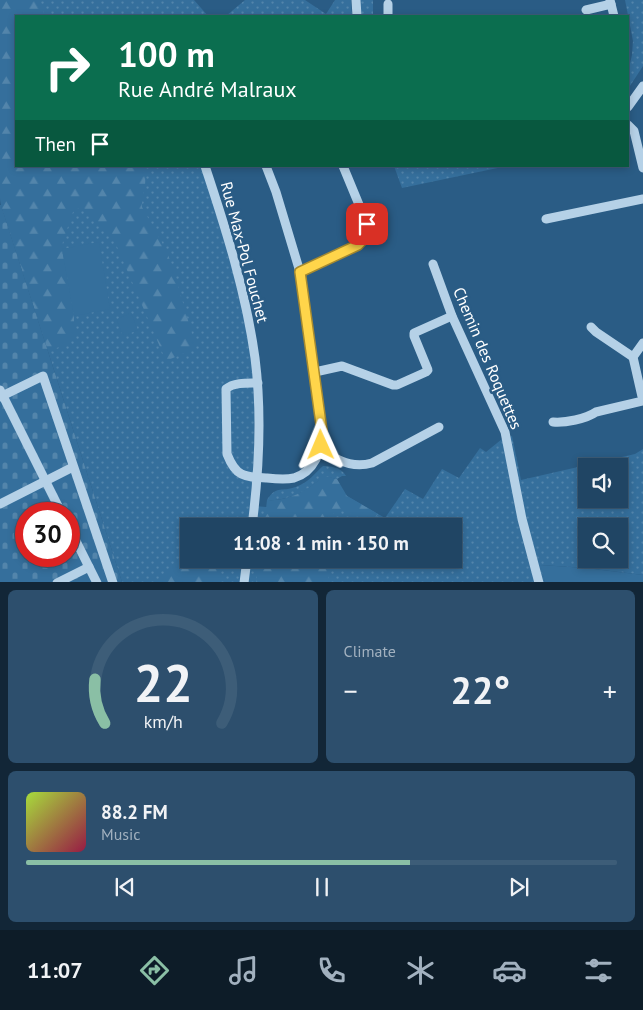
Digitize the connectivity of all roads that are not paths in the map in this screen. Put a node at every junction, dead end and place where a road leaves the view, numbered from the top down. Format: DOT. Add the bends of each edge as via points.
graph roads {
  1 [pos="356,0"];
  2 [pos="611,2"];
  3 [pos="388,4"];
  4 [pos="586,10"];
  5 [pos="357,15"];
  6 [pos="388,15"];
  7 [pos="614,15"];
  8 [pos="643,86"];
  9 [pos="629,106"];
  10 [pos="635,129"];
  11 [pos="206,167"];
  12 [pos="266,167"];
  13 [pos="344,167"];
  14 [pos="643,168"];
  15 [pos="643,199"];
  16 [pos="546,218"];
  17 [pos="433,264"];
  18 [pos="300,272"];
  19 [pos="452,316"];
  20 [pos="591,327"];
  21 [pos="643,343"];
  22 [pos="633,357"];
  23 [pos="315,372"];
  24 [pos="258,383"];
  25 [pos="1,394"];
  26 [pos="643,402"];
  27 [pos="553,422"];
  28 [pos="438,427"];
  29 [pos="320,451"];
  30 [pos="73,467"];
  31 [pos="257,478"];
  32 [pos="46,481"];
  33 [pos="56,502"];
  34 [pos="0,504"];
  35 [pos="253,518"];
  36 [pos="80,549"];
  37 [pos="89,567"];
  38 [pos="246,568"];
  39 [pos="57,582"];
  40 [pos="97,582"];
  41 [pos="113,582"];
  42 [pos="244,582"];
  43 [pos="539,582"];
  1 -- 5 [label="street"];
  2 -- 4 [label="street"];
  2 -- 7 [label="street"];
  3 -- 6 [label="street"];
  8 -- 9 [label="street"];
  10 -- 14 [label="street"];
  11 -- 24 [label="street, Rue Max-Pol Fouchet" via="243,293"];
  12 -- 18 [label="street"];
  13 -- 18 [label="street" via="367,224 366,235 358,245"];
  15 -- 16 [label="street"];
  17 -- 19 [label="street, Chemin des Roquettes"];
  18 -- 23 [label="street"];
  19 -- 23 [label="street" via="416,331 414,334 428,370 397,385 342,366"];
  19 -- 43 [label="street, Chemin des Roquettes" via="505,432 522,519"];
  20 -- 22 [label="street"];
  21 -- 22 [label="street"];
  22 -- 26 [label="street"];
  23 -- 29 [label="street" via="323,438"];
  24 -- 31 [label="street, Rue Max-Pol Fouchet"];
  24 -- 31 [label="street" via="229,386 225,393 230,462 242,475"];
  25 -- 30 [label="street" via="42,376"];
  25 -- 32 [label="street"];
  26 -- 27 [label="street"];
  28 -- 29 [label="street" via="372,463 347,463"];
  29 -- 31 [label="street" via="313,464 299,476"];
  30 -- 32 [label="street"];
  30 -- 41 [label="street"];
  31 -- 35 [label="street, Rue Max-Pol Fouchet"];
  32 -- 33 [label="street"];
  32 -- 34 [label="street"];
  36 -- 37 [label="street"];
  37 -- 39 [label="street"];
  37 -- 40 [label="street"];
  38 -- 42 [label="street"];
}
